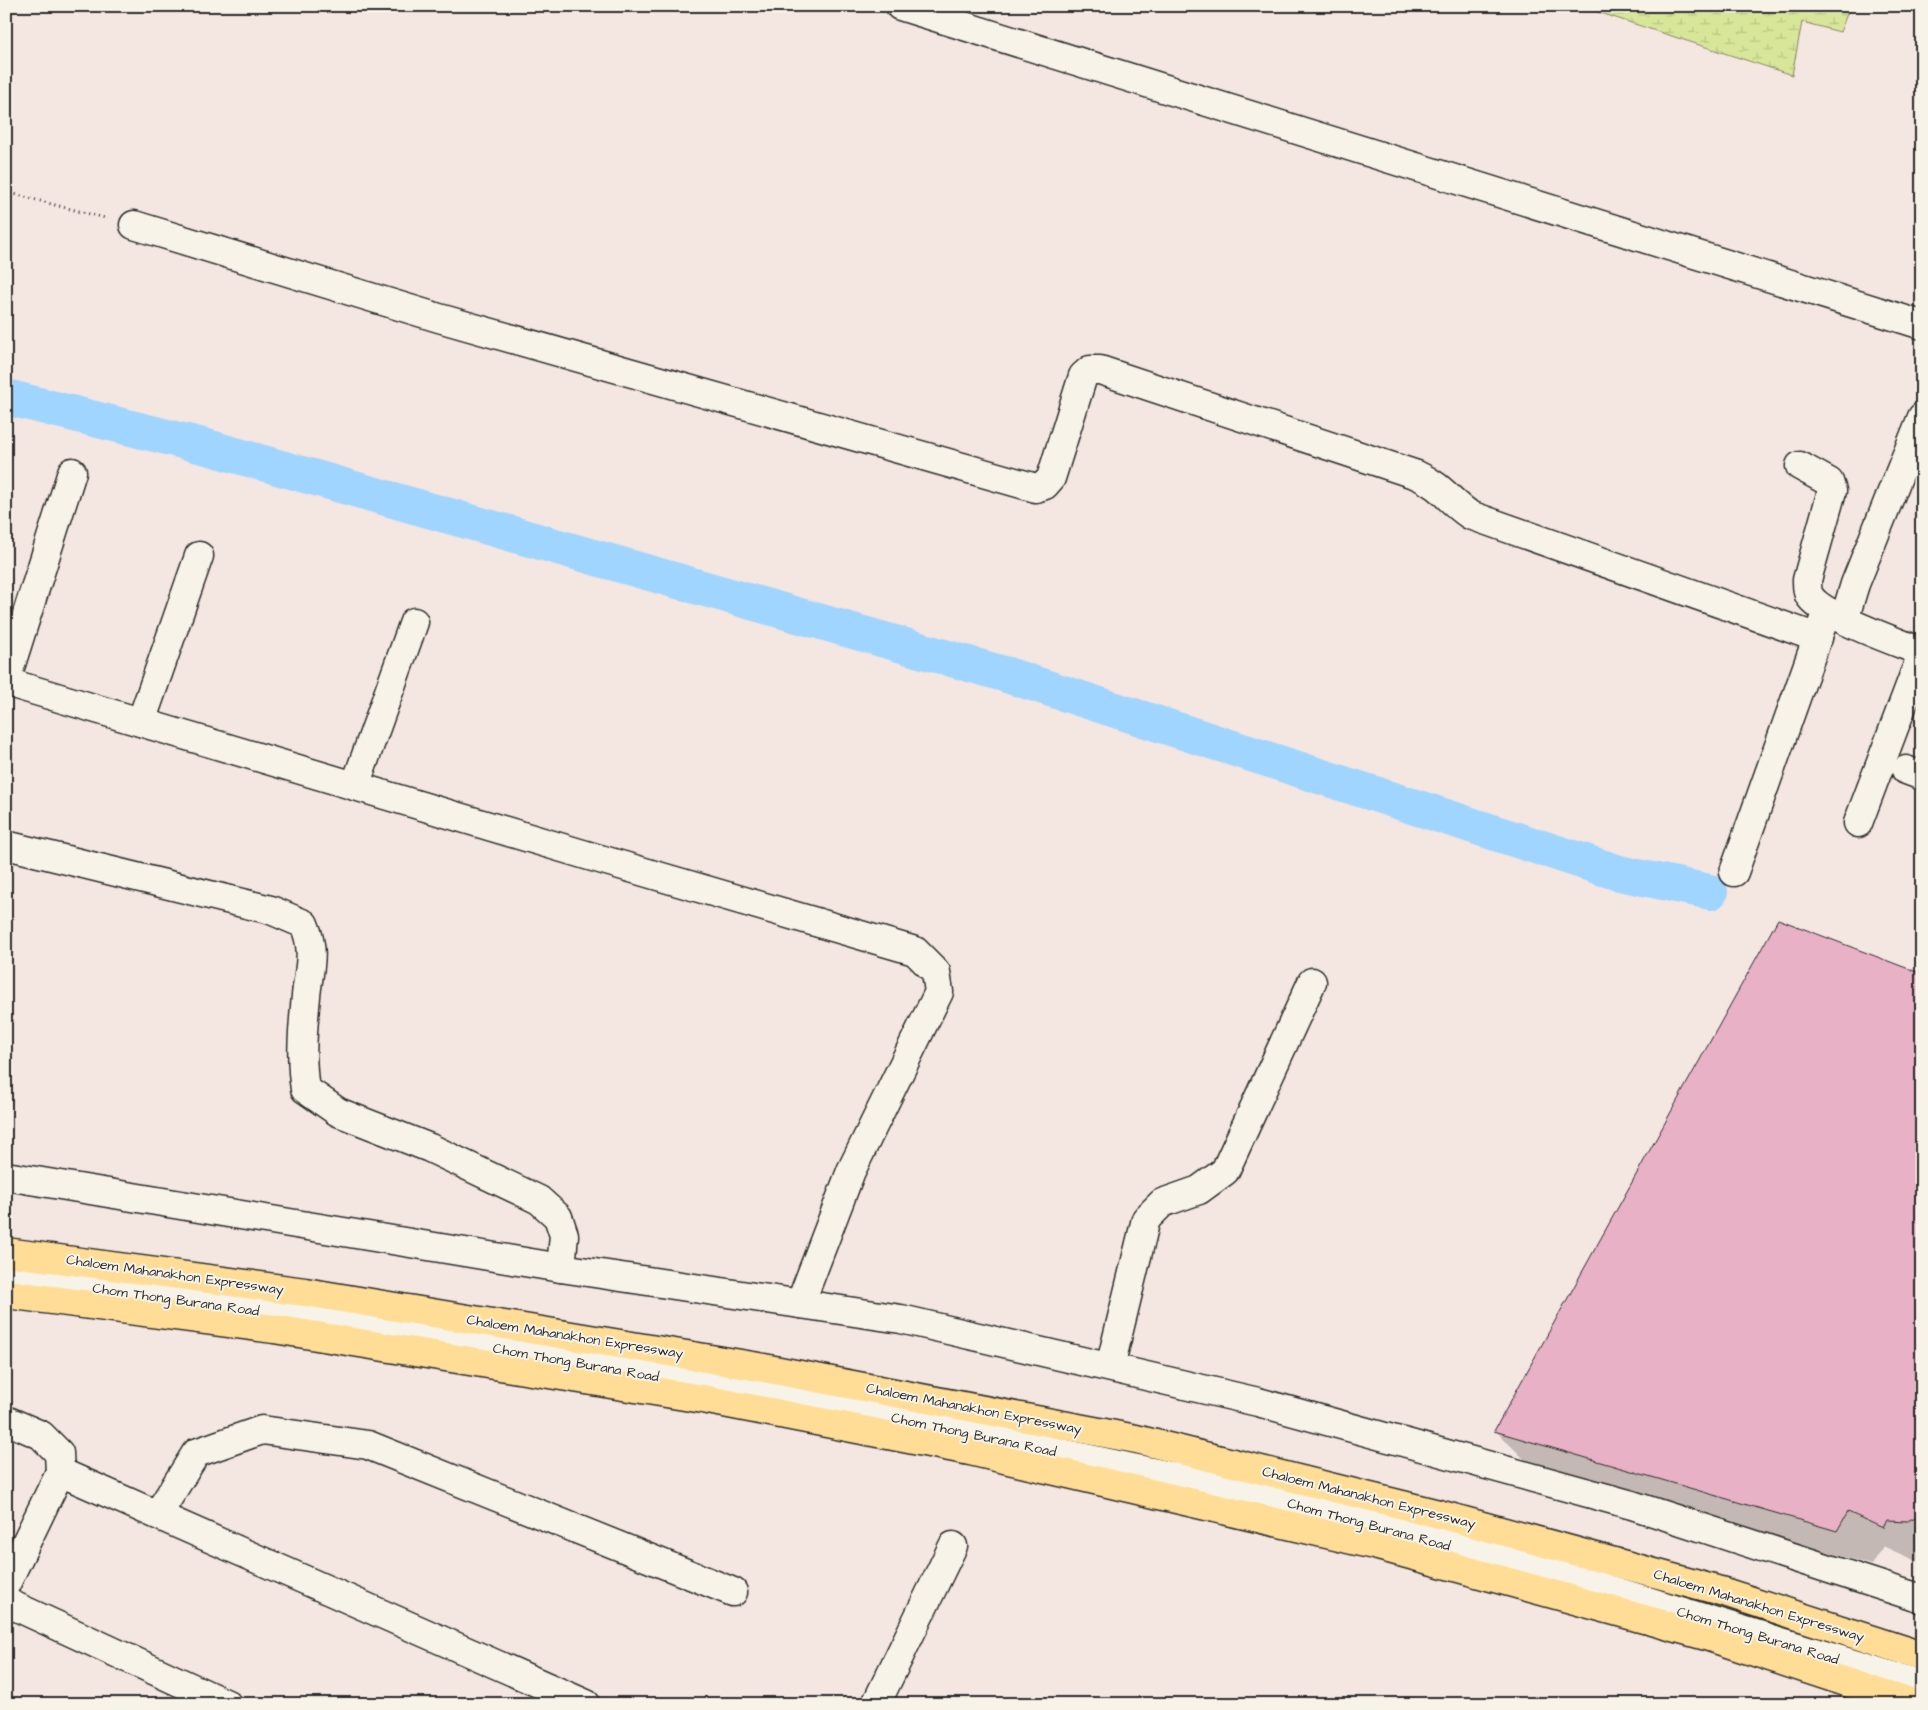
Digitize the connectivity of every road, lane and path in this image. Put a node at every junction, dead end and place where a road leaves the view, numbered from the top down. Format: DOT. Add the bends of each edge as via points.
graph roads {
  1 [pos="900,6"];
  2 [pos="6,192"];
  3 [pos="134,225"];
  4 [pos="1922,325"];
  5 [pos="1922,417"];
  6 [pos="1800,466"];
  7 [pos="72,472"];
  8 [pos="199,556"];
  9 [pos="1835,616"];
  10 [pos="414,622"];
  11 [pos="1818,638"];
  12 [pos="1922,653"];
  13 [pos="6,681"];
  14 [pos="141,722"];
  15 [pos="355,786"];
  16 [pos="1858,823"];
  17 [pos="6,845"];
  18 [pos="1734,872"];
  19 [pos="1312,982"];
  20 [pos="6,1176"];
  21 [pos="6,1252"];
  22 [pos="561,1268"];
  23 [pos="6,1276"];
  24 [pos="6,1294"];
  25 [pos="800,1304"];
  26 [pos="1110,1367"];
  27 [pos="6,1420"];
  28 [pos="60,1472"];
  29 [pos="158,1514"];
  30 [pos="953,1546"];
  31 [pos="6,1584"];
  32 [pos="733,1592"];
  33 [pos="1922,1600"];
  34 [pos="6,1602"];
  35 [pos="1922,1656"];
  36 [pos="1922,1685"];
  37 [pos="227,1704"];
  38 [pos="586,1704"];
  39 [pos="876,1704"];
  40 [pos="1913,1704"];
  1 -- 4 [label="street"];
  2 -- 3 [label="path"];
  3 -- 11 [label="street" via="439,318 1036,488 1051,478 1083,376 1090,370 1100,370 1418,475 1435,484 1470,515"];
  5 -- 9 [label="street" via="1855,584"];
  6 -- 9 [label="street" via="1829,482 1832,491 1807,580 1808,595 1818,606"];
  7 -- 13 [label="street"];
  8 -- 14 [label="street"];
  9 -- 11 [label="street"];
  9 -- 12 [label="street"];
  10 -- 15 [label="street"];
  11 -- 18 [label="street"];
  12 -- 16 [label="street"];
  13 -- 14 [label="street"];
  14 -- 15 [label="street"];
  15 -- 25 [label="street" via="915,951 936,972 939,992 851,1171"];
  17 -- 22 [label="street" via="271,910 304,924 312,959 300,1061 304,1089 338,1112 430,1148 539,1200 558,1217 564,1235"];
  19 -- 26 [label="street" via="1224,1170 1199,1190 1162,1203 1146,1219"];
  20 -- 22 [label="street"];
  21 -- 35 [label="highway, Chaloem Mahanakhon Expressway" via="305,1292 714,1359 1136,1439 1435,1513 1715,1590"];
  22 -- 25 [label="street"];
  23 -- 36 [label="street, Chom Thong Burana Road" via="412,1334 872,1413 1245,1492 1569,1577"];
  24 -- 40 [label="highway" via="323,1337 703,1399 970,1451 1378,1546 1706,1636"];
  25 -- 26 [label="street" via="901,1319"];
  26 -- 33 [label="street" via="1258,1402 1632,1505"];
  27 -- 28 [label="street" via="41,1435 59,1453"];
  28 -- 29 [label="street"];
  28 -- 31 [label="street"];
  29 -- 32 [label="street" via="196,1453 262,1430 368,1445"];
  29 -- 38 [label="street"];
  30 -- 39 [label="street"];
  34 -- 37 [label="street"];
}
